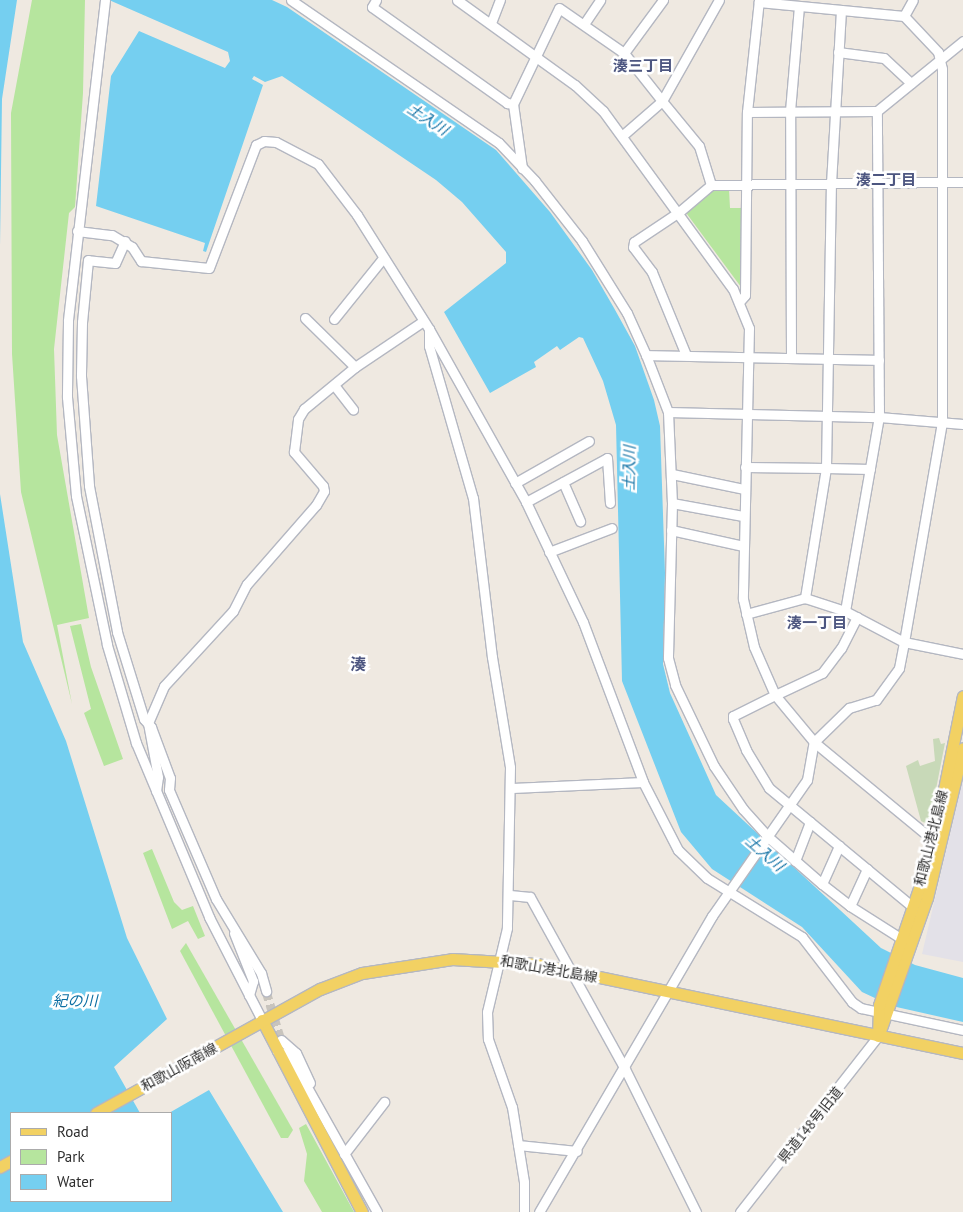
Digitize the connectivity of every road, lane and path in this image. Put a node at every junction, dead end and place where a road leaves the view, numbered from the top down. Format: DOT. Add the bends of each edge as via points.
graph roads {
  1 [pos="105,0"];
  2 [pos="291,0"];
  3 [pos="376,0"];
  4 [pos="457,0"];
  5 [pos="500,0"];
  6 [pos="600,0"];
  7 [pos="663,0"];
  8 [pos="720,0"];
  9 [pos="913,0"];
  10 [pos="759,1"];
  11 [pos="559,4"];
  12 [pos="800,6"];
  13 [pos="841,10"];
  14 [pos="904,16"];
  15 [pos="491,24"];
  16 [pos="584,24"];
  17 [pos="963,41"];
  18 [pos="838,52"];
  19 [pos="624,53"];
  20 [pos="535,55"];
  21 [pos="940,59"];
  22 [pos="911,83"];
  23 [pos="662,101"];
  24 [pos="513,104"];
  25 [pos="790,111"];
  26 [pos="834,111"];
  27 [pos="877,111"];
  28 [pos="747,112"];
  29 [pos="623,135"];
  30 [pos="522,168"];
  31 [pos="831,181"];
  32 [pos="878,182"];
  33 [pos="941,182"];
  34 [pos="963,182"];
  35 [pos="790,183"];
  36 [pos="711,185"];
  37 [pos="748,185"];
  38 [pos="679,212"];
  39 [pos="77,230"];
  40 [pos="125,242"];
  41 [pos="383,258"];
  42 [pos="739,302"];
  43 [pos="305,318"];
  44 [pos="334,319"];
  45 [pos="422,322"];
  46 [pos="429,329"];
  47 [pos="646,355"];
  48 [pos="686,355"];
  49 [pos="748,357"];
  50 [pos="791,358"];
  51 [pos="829,359"];
  52 [pos="879,360"];
  53 [pos="355,367"];
  54 [pos="334,385"];
  55 [pos="353,409"];
  56 [pos="668,412"];
  57 [pos="748,416"];
  58 [pos="879,417"];
  59 [pos="828,418"];
  60 [pos="942,422"];
  61 [pos="963,424"];
  62 [pos="589,441"];
  63 [pos="745,467"];
  64 [pos="826,468"];
  65 [pos="870,469"];
  66 [pos="672,474"];
  67 [pos="563,482"];
  68 [pos="515,483"];
  69 [pos="744,489"];
  70 [pos="526,502"];
  71 [pos="610,502"];
  72 [pos="672,503"];
  73 [pos="743,516"];
  74 [pos="580,521"];
  75 [pos="612,528"];
  76 [pos="670,530"];
  77 [pos="743,546"];
  78 [pos="549,552"];
  79 [pos="805,598"];
  80 [pos="845,611"];
  81 [pos="746,614"];
  82 [pos="857,617"];
  83 [pos="904,642"];
  84 [pos="963,654"];
  85 [pos="775,694"];
  86 [pos="963,696"];
  87 [pos="148,723"];
  88 [pos="814,742"];
  89 [pos="963,748"];
  90 [pos="643,782"];
  91 [pos="512,788"];
  92 [pos="156,792"];
  93 [pos="789,804"];
  94 [pos="810,822"];
  95 [pos="766,838"];
  96 [pos="939,838"];
  97 [pos="839,846"];
  98 [pos="795,861"];
  99 [pos="867,870"];
  100 [pos="822,884"];
  101 [pos="730,888"];
  102 [pos="510,894"];
  103 [pos="850,906"];
  104 [pos="913,906"];
  105 [pos="232,928"];
  106 [pos="902,939"];
  107 [pos="903,952"];
  108 [pos="502,960"];
  109 [pos="572,971"];
  110 [pos="266,991"];
  111 [pos="670,992"];
  112 [pos="249,995"];
  113 [pos="883,1011"];
  114 [pos="262,1020"];
  115 [pos="963,1030"];
  116 [pos="878,1036"];
  117 [pos="279,1045"];
  118 [pos="963,1053"];
  119 [pos="625,1069"];
  120 [pos="384,1102"];
  121 [pos="98,1112"];
  122 [pos="518,1145"];
  123 [pos="577,1151"];
  124 [pos="344,1154"];
  125 [pos="362,1212"];
  126 [pos="378,1212"];
  127 [pos="524,1212"];
  128 [pos="539,1212"];
  129 [pos="696,1212"];
  130 [pos="740,1212"];
  1 -- 39 [label="street"];
  2 -- 30 [label="street" via="492,138"];
  3 -- 24 [label="street" via="372,7 507,103"];
  4 -- 15 [label="street"];
  5 -- 15 [label="street"];
  6 -- 16 [label="street"];
  7 -- 19 [label="street"];
  8 -- 23 [label="street"];
  9 -- 14 [label="street"];
  10 -- 12 [label="street"];
  10 -- 28 [label="street"];
  11 -- 16 [label="street"];
  11 -- 20 [label="street"];
  12 -- 13 [label="street"];
  12 -- 25 [label="street"];
  13 -- 14 [label="street"];
  13 -- 18 [label="street"];
  14 -- 21 [label="street" via="938,52"];
  15 -- 20 [label="street"];
  16 -- 19 [label="street"];
  17 -- 21 [label="street"];
  18 -- 22 [label="street" via="884,58"];
  18 -- 26 [label="street"];
  19 -- 23 [label="street"];
  20 -- 24 [label="street"];
  20 -- 29 [label="street" via="589,97"];
  21 -- 22 [label="street"];
  21 -- 33 [label="street"];
  22 -- 27 [label="street"];
  23 -- 29 [label="street"];
  23 -- 36 [label="street" via="699,146"];
  24 -- 30 [label="street"];
  25 -- 26 [label="street"];
  25 -- 28 [label="street"];
  25 -- 35 [label="street"];
  26 -- 27 [label="street"];
  26 -- 31 [label="street"];
  27 -- 32 [label="street"];
  28 -- 37 [label="street"];
  29 -- 38 [label="street"];
  30 -- 47 [label="street" via="587,249 627,313"];
  31 -- 32 [label="street"];
  31 -- 35 [label="street"];
  31 -- 51 [label="street"];
  32 -- 33 [label="street"];
  32 -- 52 [label="street"];
  33 -- 34 [label="street"];
  33 -- 60 [label="street"];
  35 -- 37 [label="street"];
  35 -- 50 [label="street"];
  36 -- 37 [label="street"];
  36 -- 38 [label="street"];
  37 -- 42 [label="street" via="745,295"];
  38 -- 42 [label="street"];
  38 -- 48 [label="street" via="634,242 633,247 652,272"];
  39 -- 40 [label="street" via="112,235"];
  39 -- 92 [label="street" via="66,360 76,496 119,689"];
  40 -- 41 [label="street" via="141,261 209,268 241,178 256,145 264,141 276,142 318,164 357,215"];
  40 -- 87 [label="street" via="115,263 88,260 82,322 83,430 117,632"];
  41 -- 44 [label="street"];
  41 -- 45 [label="street"];
  42 -- 49 [label="street" via="749,328"];
  43 -- 53 [label="street"];
  45 -- 46 [label="street"];
  45 -- 53 [label="street"];
  46 -- 68 [label="street"];
  46 -- 91 [label="street" via="429,346 473,498"];
  47 -- 48 [label="street"];
  47 -- 56 [label="street"];
  48 -- 49 [label="street"];
  49 -- 50 [label="street"];
  49 -- 57 [label="street"];
  50 -- 51 [label="street"];
  51 -- 52 [label="street"];
  51 -- 59 [label="street"];
  52 -- 58 [label="street"];
  53 -- 54 [label="street"];
  54 -- 55 [label="street"];
  54 -- 87 [label="street" via="304,409 298,419 295,444 297,458 323,486 322,497 248,584 233,611 164,686"];
  56 -- 57 [label="street"];
  56 -- 66 [label="street"];
  57 -- 59 [label="street"];
  57 -- 63 [label="street"];
  58 -- 59 [label="street"];
  58 -- 60 [label="street"];
  58 -- 65 [label="street"];
  59 -- 64 [label="street"];
  60 -- 61 [label="street"];
  60 -- 83 [label="street"];
  62 -- 68 [label="street"];
  63 -- 64 [label="street"];
  63 -- 69 [label="street"];
  64 -- 65 [label="street"];
  64 -- 79 [label="street"];
  65 -- 80 [label="street"];
  66 -- 69 [label="street"];
  66 -- 72 [label="street"];
  67 -- 70 [label="street"];
  67 -- 71 [label="street" via="607,458"];
  67 -- 74 [label="street"];
  68 -- 70 [label="street"];
  69 -- 73 [label="street"];
  70 -- 78 [label="street"];
  72 -- 73 [label="street"];
  72 -- 76 [label="street"];
  73 -- 77 [label="street"];
  75 -- 78 [label="street"];
  76 -- 77 [label="street"];
  76 -- 95 [label="street" via="668,658 675,685 714,766"];
  77 -- 81 [label="street"];
  78 -- 90 [label="street" via="583,622"];
  79 -- 80 [label="street"];
  79 -- 81 [label="street"];
  80 -- 82 [label="street"];
  81 -- 85 [label="street" via="754,647"];
  82 -- 83 [label="street"];
  82 -- 85 [label="street" via="841,648 822,673"];
  83 -- 84 [label="street"];
  83 -- 88 [label="street" via="900,668 876,700 850,708"];
  85 -- 88 [label="street"];
  85 -- 93 [label="street" via="733,716 733,719 759,773 769,788"];
  86 -- 96 [label="main road, 和歌山港北島線"];
  87 -- 92 [label="street" via="158,777"];
  87 -- 105 [label="street" via="170,778 169,790 186,832"];
  88 -- 93 [label="street" via="807,780"];
  88 -- 96 [label="street"];
  89 -- 96 [label="main road, 和歌山港北島線"];
  90 -- 91 [label="street"];
  90 -- 101 [label="street" via="678,850 708,878"];
  91 -- 102 [label="street"];
  92 -- 112 [label="street" via="209,917"];
  93 -- 94 [label="street"];
  93 -- 95 [label="street"];
  94 -- 97 [label="street"];
  94 -- 98 [label="street"];
  95 -- 98 [label="street"];
  95 -- 101 [label="street"];
  96 -- 104 [label="main road, 和歌山港北島線"];
  96 -- 107 [label="main road, 和歌山港北島線"];
  97 -- 99 [label="street"];
  97 -- 100 [label="street"];
  98 -- 100 [label="street"];
  99 -- 103 [label="street"];
  99 -- 104 [label="street"];
  100 -- 103 [label="street"];
  101 -- 111 [label="street"];
  101 -- 113 [label="street" via="810,945 852,1002"];
  102 -- 108 [label="street"];
  102 -- 109 [label="street" via="530,897"];
  103 -- 106 [label="street"];
  104 -- 106 [label="main road, 和歌山港北島線"];
  105 -- 110 [label="street" via="261,973"];
  105 -- 112 [label="street" via="252,981"];
  106 -- 107 [label="main road, 和歌山港北島線"];
  107 -- 113 [label="main road, 和歌山港北島線"];
  108 -- 109 [label="main road, 和歌山港北島線"];
  108 -- 114 [label="main road, 和歌山港北島線" via="444,960 362,973 320,989"];
  108 -- 122 [label="street" via="487,1012 488,1039 512,1107"];
  109 -- 111 [label="main road, 和歌山港北島線"];
  109 -- 119 [label="street"];
  111 -- 116 [label="main road, 和歌山港北島線"];
  111 -- 119 [label="street"];
  112 -- 114 [label="street"];
  113 -- 115 [label="street"];
  113 -- 116 [label="main road, 和歌山港北島線"];
  114 -- 117 [label="main road"];
  114 -- 121 [label="main road, 和歌山阪南線"];
  116 -- 118 [label="main road"];
  116 -- 130 [label="street, 県道148号旧道"];
  117 -- 124 [label="street" via="289,1054"];
  117 -- 125 [label="main road"];
  119 -- 123 [label="street"];
  119 -- 129 [label="street"];
  120 -- 124 [label="street"];
  122 -- 123 [label="street"];
  122 -- 127 [label="street" via="524,1182"];
  123 -- 128 [label="street"];
  124 -- 126 [label="street"];
}
